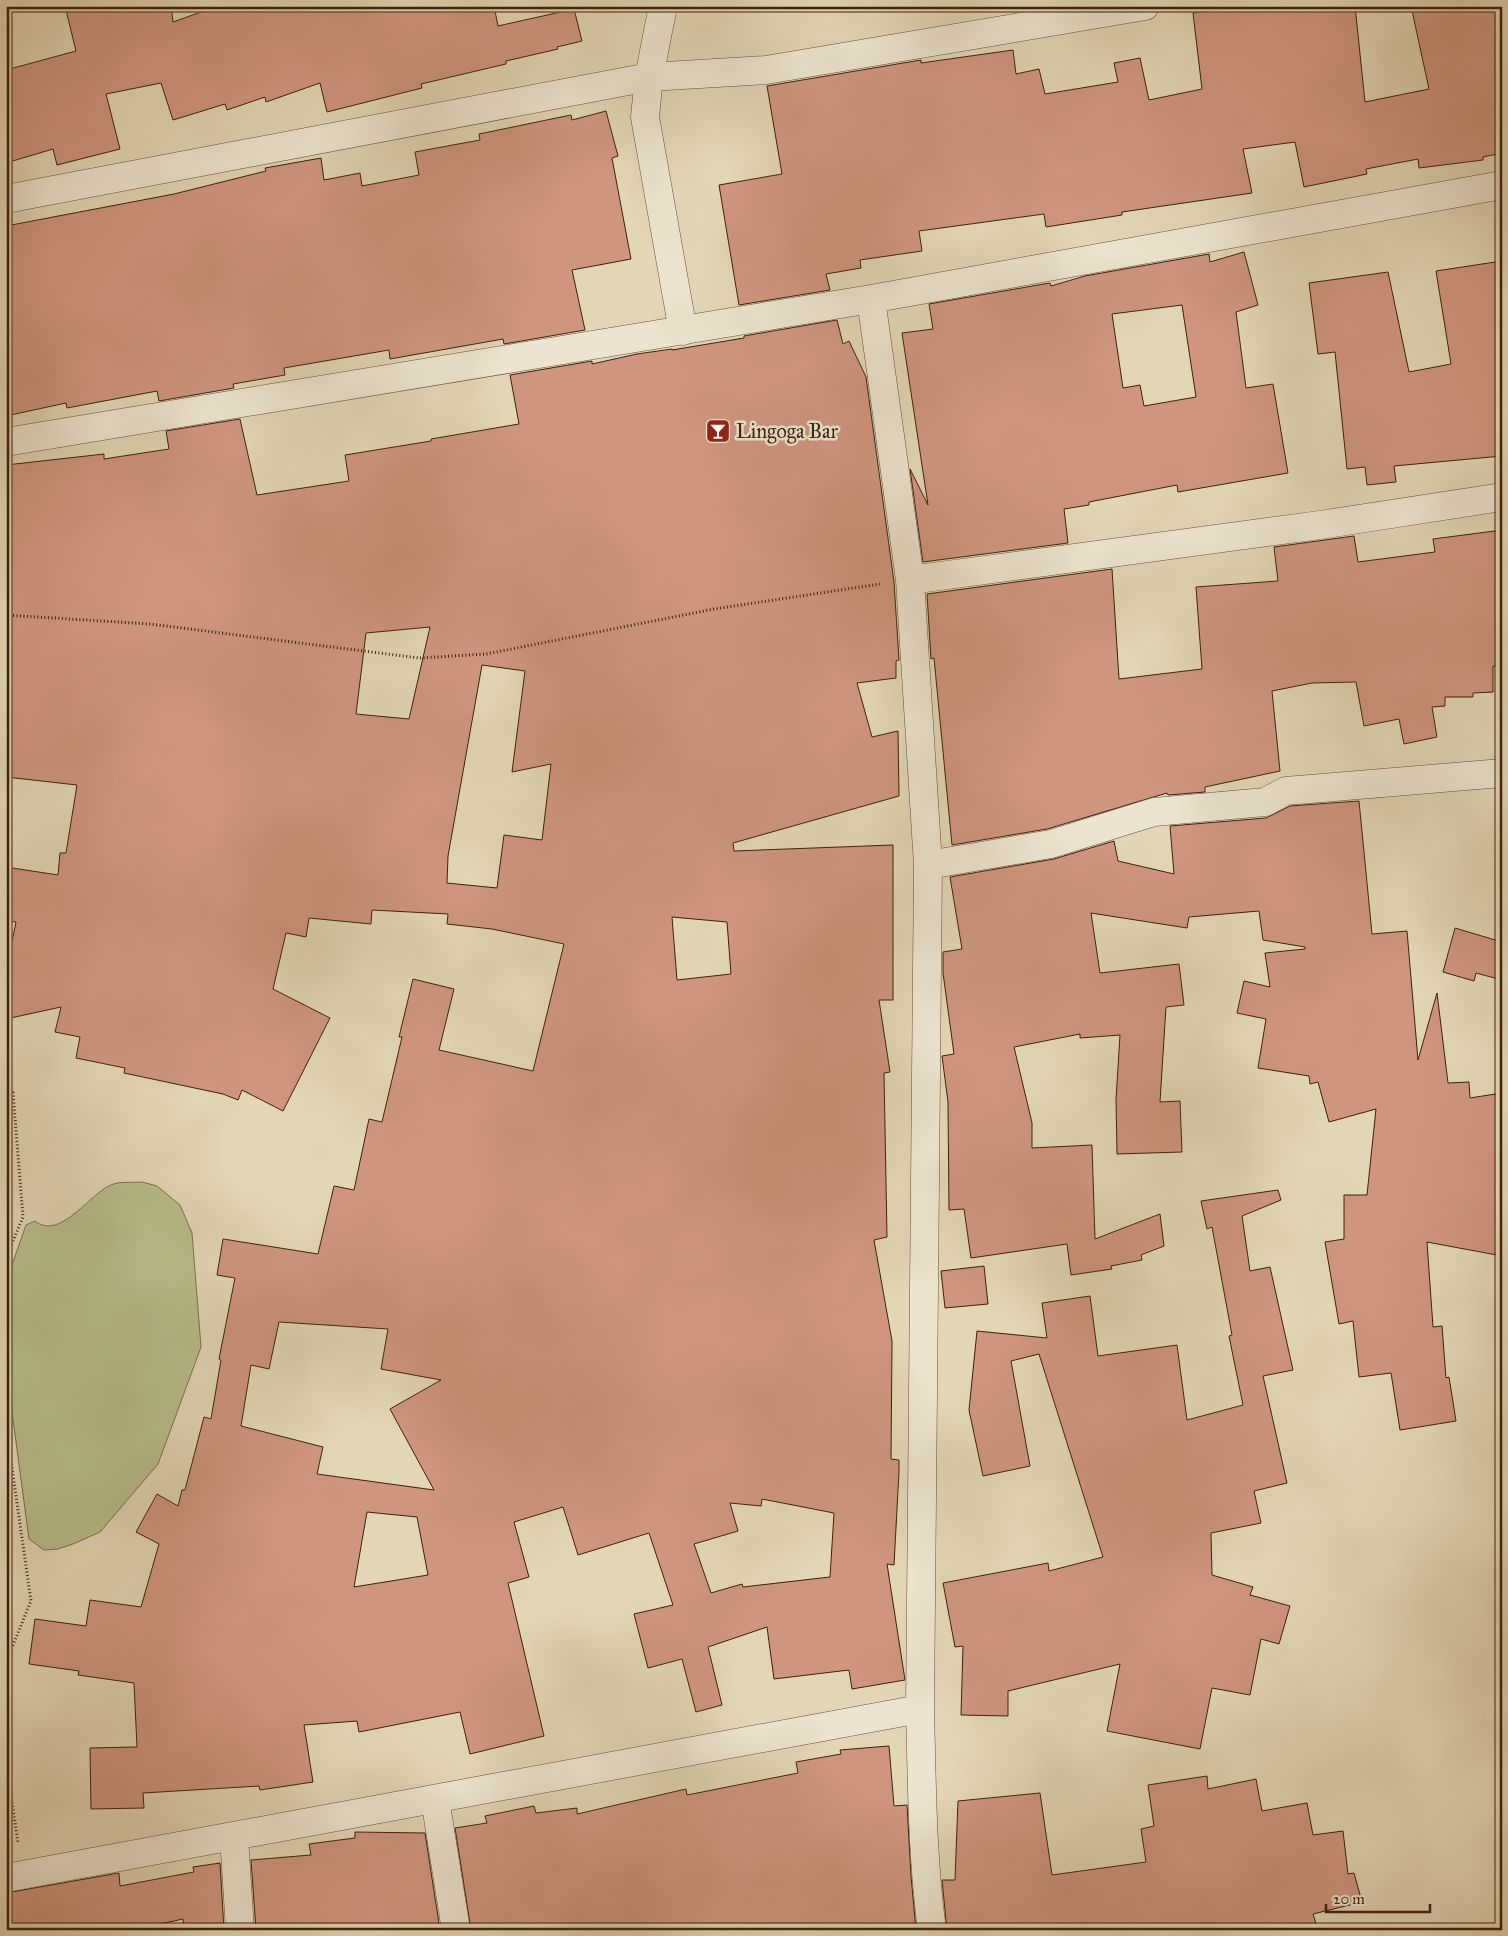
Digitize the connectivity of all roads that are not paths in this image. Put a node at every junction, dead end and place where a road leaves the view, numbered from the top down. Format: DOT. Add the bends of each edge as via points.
graph roads {
  1 [pos="663,6"];
  2 [pos="1145,6"];
  3 [pos="649,77"];
  4 [pos="1502,185"];
  5 [pos="6,199"];
  6 [pos="871,299"];
  7 [pos="683,331"];
  8 [pos="6,442"];
  9 [pos="1502,498"];
  10 [pos="910,580"];
  11 [pos="1502,772"];
  12 [pos="928,865"];
  13 [pos="920,1709"];
  14 [pos="435,1799"];
  15 [pos="234,1837"];
  16 [pos="14,1877"];
  17 [pos="240,1930"];
  18 [pos="456,1930"];
  19 [pos="932,1930"];
  1 -- 3 [label="street"];
  2 -- 3 [label="street" via="766,70"];
  3 -- 5 [label="street"];
  3 -- 7 [label="street" via="645,117"];
  4 -- 6 [label="street"];
  6 -- 7 [label="street"];
  6 -- 10 [label="street"];
  7 -- 8 [label="street"];
  9 -- 10 [label="street"];
  10 -- 12 [label="street"];
  11 -- 12 [label="street" via="1286,792 1265,802 1154,812 1051,844"];
  12 -- 13 [label="street"];
  13 -- 14 [label="street"];
  13 -- 19 [label="street"];
  14 -- 15 [label="street"];
  14 -- 18 [label="street"];
  15 -- 16 [label="street"];
  15 -- 17 [label="street"];
}
